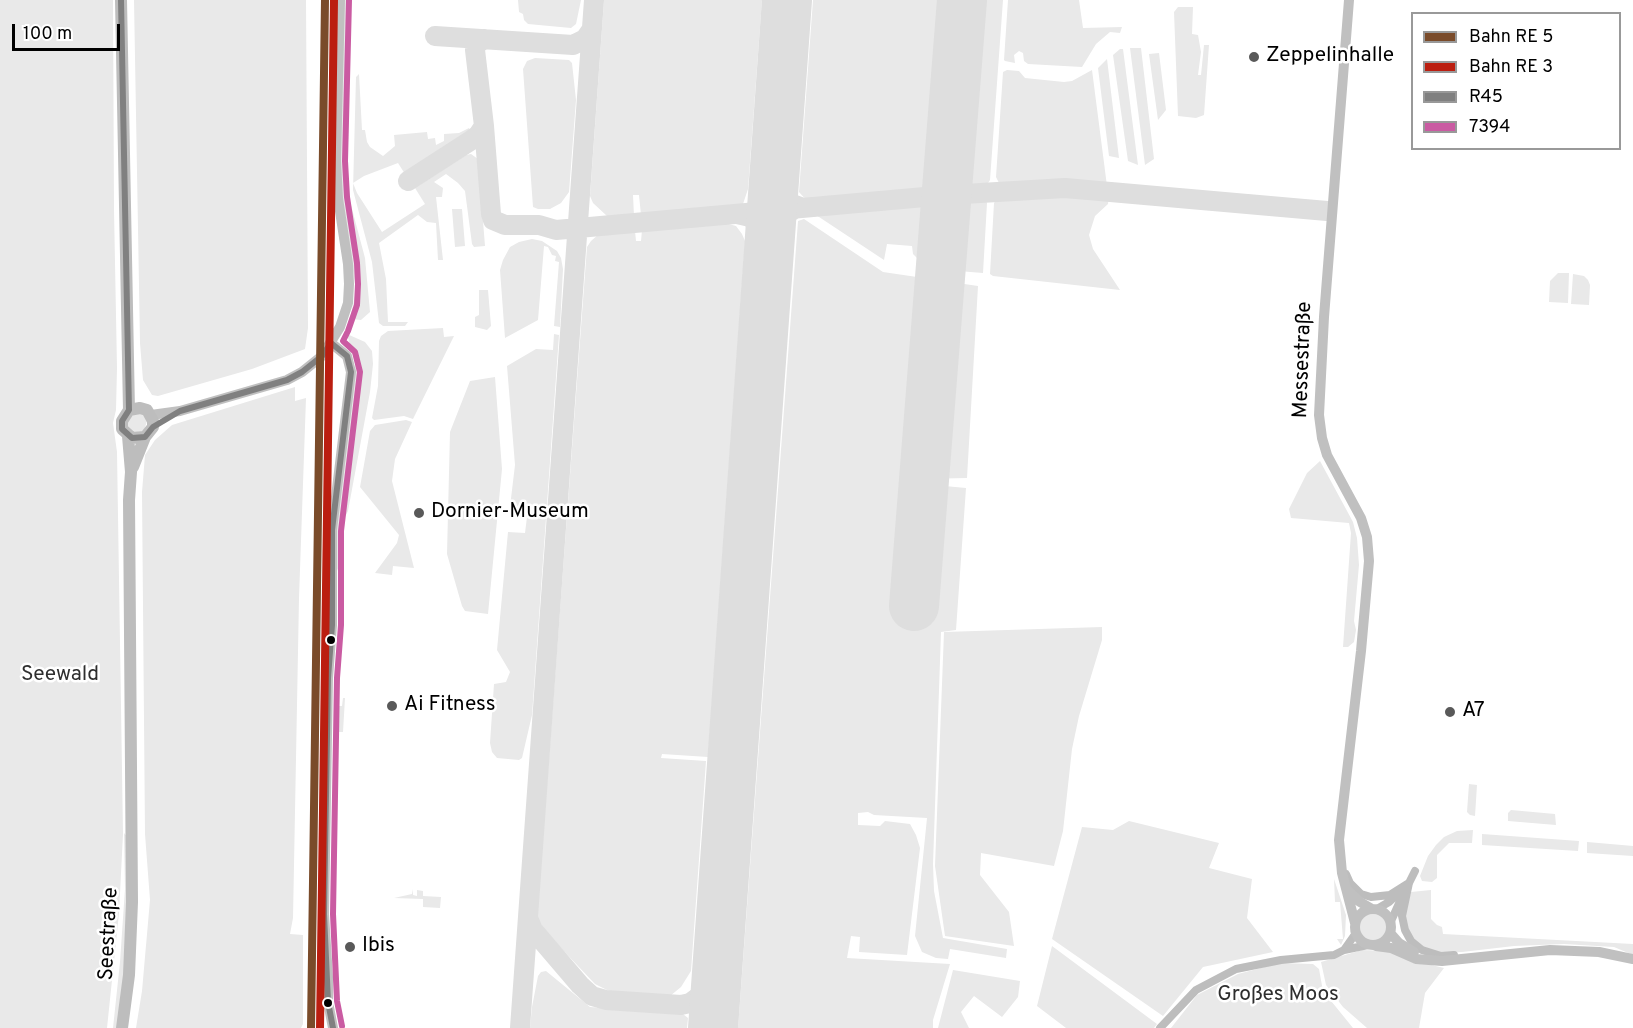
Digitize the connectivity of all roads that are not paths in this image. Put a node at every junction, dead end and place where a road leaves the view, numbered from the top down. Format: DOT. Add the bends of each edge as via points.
graph roads {
  1 [pos="121,0"];
  2 [pos="340,0"];
  3 [pos="1349,0"];
  4 [pos="331,343"];
  5 [pos="135,409"];
  6 [pos="149,427"];
  7 [pos="128,436"];
  8 [pos="130,472"];
  9 [pos="1340,858"];
  10 [pos="1415,870"];
  11 [pos="1409,883"];
  12 [pos="1347,889"];
  13 [pos="1374,909"];
  14 [pos="1391,921"];
  15 [pos="1355,928"];
  16 [pos="1391,934"];
  17 [pos="1372,946"];
  18 [pos="1344,950"];
  19 [pos="1550,950"];
  20 [pos="1633,958"];
  21 [pos="1427,959"];
  22 [pos="329,1010"];
  23 [pos="122,1028"];
  24 [pos="326,1028"];
  25 [pos="333,1028"];
  26 [pos="1160,1028"];
  1 -- 5 [label="main road" via="128,376"];
  2 -- 4 [label="street" via="336,160 348,264 348,303"];
  3 -- 9 [label="street, Messestraße" via="1319,416 1327,455 1361,518 1369,561"];
  4 -- 6 [label="street" via="302,372 278,383 180,411"];
  4 -- 22 [label="street" via="347,356 351,372 332,530 324,914"];
  5 -- 6 [label="main road" via="147,410"];
  5 -- 7 [label="main road" via="122,421"];
  6 -- 7 [label="main road" via="138,439"];
  6 -- 8 [label="main road"];
  7 -- 8 [label="main road, Seestraße"];
  8 -- 23 [label="main road, Seestraße" via="133,843 131,935"];
  9 -- 11 [label="street" via="1350,883 1361,894 1390,895"];
  9 -- 12 [label="street, Messestraße"];
  10 -- 11 [label="street"];
  11 -- 13 [label="street" via="1389,902"];
  11 -- 14 [label="street"];
  11 -- 19 [label="street" via="1402,916 1411,941 1422,950 1441,956 1522,948"];
  12 -- 13 [label="street"];
  12 -- 15 [label="street, Messestraße"];
  13 -- 14 [label="street" via="1387,914"];
  13 -- 15 [label="street" via="1360,915"];
  14 -- 16 [label="street"];
  15 -- 17 [label="street" via="1361,941"];
  15 -- 18 [label="street"];
  16 -- 17 [label="street" via="1385,942"];
  16 -- 21 [label="street"];
  17 -- 18 [label="street"];
  17 -- 21 [label="street"];
  18 -- 26 [label="street" via="1334,955 1236,969 1196,990"];
  19 -- 20 [label="street"];
  19 -- 21 [label="street" via="1442,962"];
  22 -- 24 [label="street"];
  22 -- 25 [label="street"];
}
